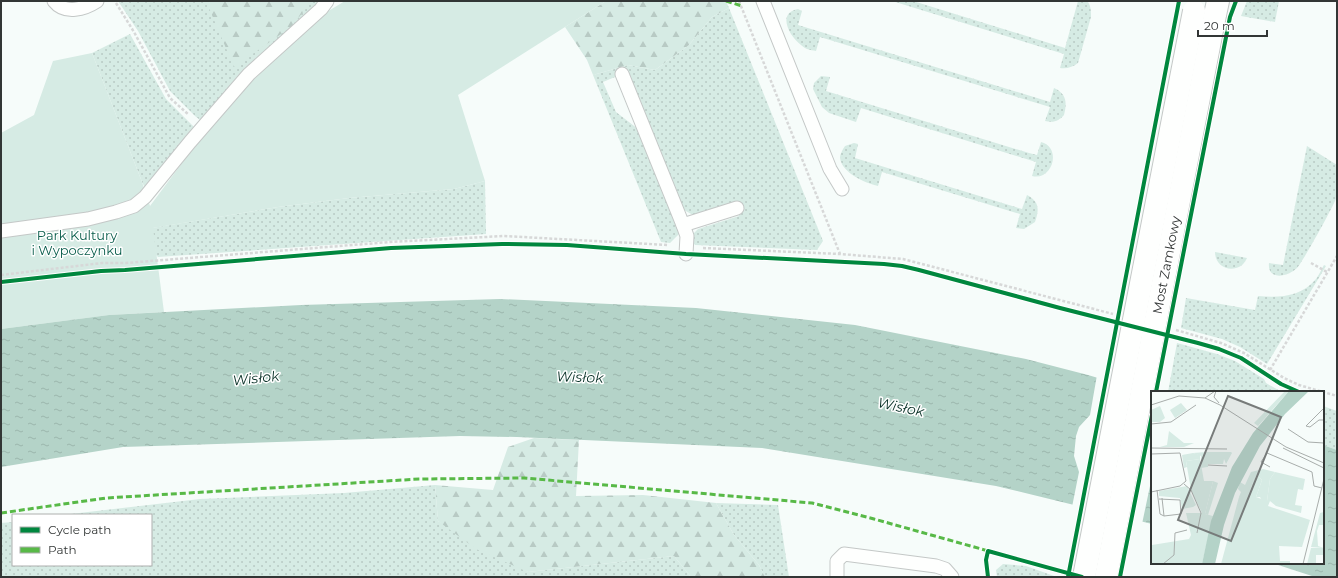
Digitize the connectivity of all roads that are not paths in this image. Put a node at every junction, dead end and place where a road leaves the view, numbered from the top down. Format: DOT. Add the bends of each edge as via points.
graph roads {
  1 [pos="54,1"];
  2 [pos="97,1"];
  3 [pos="328,1"];
  4 [pos="763,1"];
  5 [pos="1195,6"];
  6 [pos="1216,8"];
  7 [pos="622,74"];
  8 [pos="842,189"];
  9 [pos="737,208"];
  10 [pos="683,225"];
  11 [pos="1,231"];
  12 [pos="686,250"];
  13 [pos="836,577"];
  14 [pos="952,577"];
  15 [pos="1084,577"];
  16 [pos="1106,577"];
  1 -- 2 [label="lane" via="68,10"];
  3 -- 11 [label="lane" via="249,74 145,197 134,206 88,219"];
  4 -- 8 [label="lane" via="830,169"];
  5 -- 15 [label="main road, Most Zamkowy, bridge"];
  6 -- 16 [label="main road, Most Zamkowy, bridge"];
  7 -- 10 [label="lane"];
  9 -- 10 [label="lane"];
  10 -- 12 [label="lane" via="687,236"];
  13 -- 14 [label="lane" via="837,561 844,554 936,566 945,569"];
}
